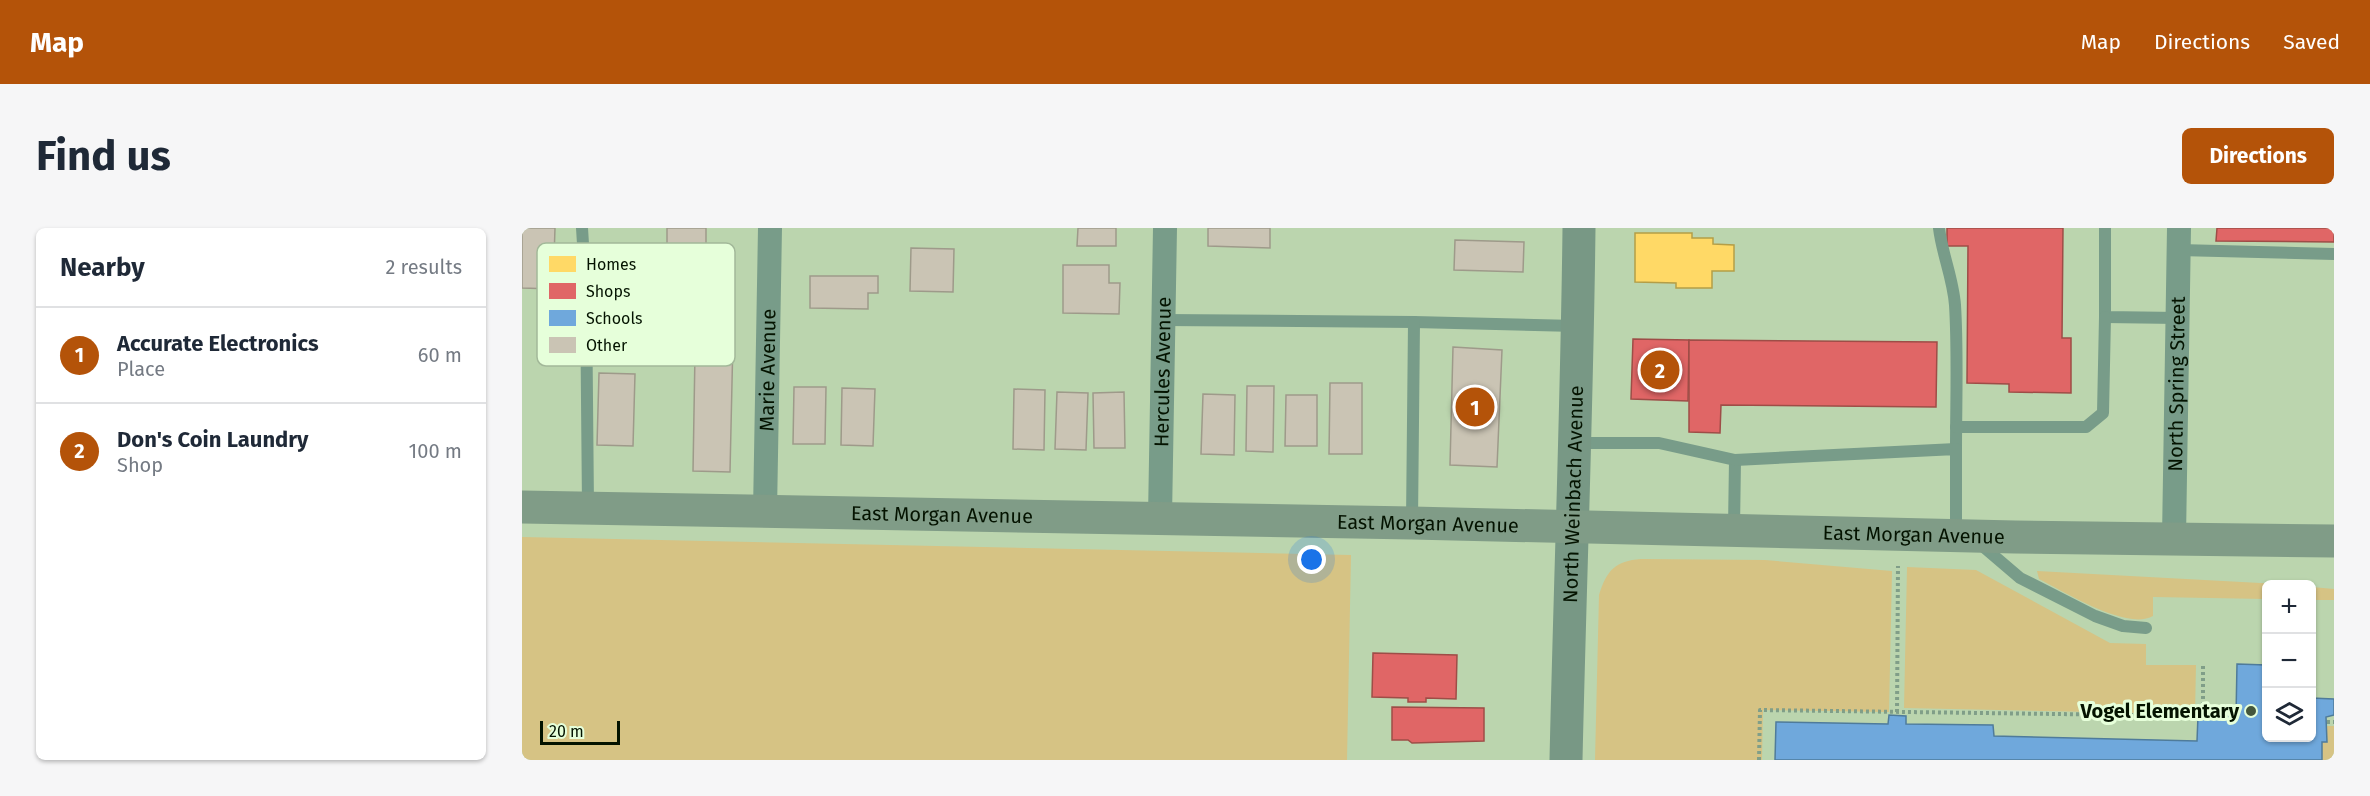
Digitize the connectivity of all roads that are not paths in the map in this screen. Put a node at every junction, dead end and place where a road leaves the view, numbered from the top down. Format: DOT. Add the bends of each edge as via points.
graph roads {
  1 [pos="582,228"];
  2 [pos="770,228"];
  3 [pos="1165,228"];
  4 [pos="1578,228"];
  5 [pos="1939,228"];
  6 [pos="2105,228"];
  7 [pos="2179,239"];
  8 [pos="583,243"];
  9 [pos="2334,254"];
  10 [pos="2105,317"];
  11 [pos="2178,318"];
  12 [pos="1163,320"];
  13 [pos="1414,322"];
  14 [pos="1578,326"];
  15 [pos="587,366"];
  16 [pos="1956,427"];
  17 [pos="1575,443"];
  18 [pos="1956,449"];
  19 [pos="1735,460"];
  20 [pos="522,507"];
  21 [pos="588,508"];
  22 [pos="765,512"];
  23 [pos="1160,518"];
  24 [pos="1412,523"];
  25 [pos="1571,527"];
  26 [pos="1734,531"];
  27 [pos="1963,536"];
  28 [pos="2174,538"];
  29 [pos="2334,541"];
  30 [pos="2146,628"];
  31 [pos="1566,760"];
  1 -- 8 [label="lane"];
  2 -- 22 [label="street, Marie Avenue"];
  3 -- 12 [label="street, Hercules Avenue"];
  4 -- 14 [label="main road, North Weinbach Avenue"];
  5 -- 16 [label="lane" via="1955,305"];
  6 -- 10 [label="lane"];
  7 -- 9 [label="lane"];
  7 -- 11 [label="street, North Spring Street"];
  10 -- 11 [label="lane"];
  10 -- 16 [label="lane" via="2103,413 2086,427"];
  11 -- 28 [label="street, North Spring Street"];
  12 -- 13 [label="lane"];
  12 -- 23 [label="street, Hercules Avenue"];
  13 -- 14 [label="lane"];
  13 -- 24 [label="lane"];
  14 -- 17 [label="main road, North Weinbach Avenue"];
  15 -- 21 [label="lane"];
  16 -- 18 [label="lane"];
  17 -- 19 [label="lane" via="1659,443"];
  17 -- 25 [label="main road, North Weinbach Avenue"];
  18 -- 19 [label="lane"];
  18 -- 27 [label="lane"];
  19 -- 26 [label="lane"];
  20 -- 21 [label="main road, East Morgan Avenue"];
  21 -- 22 [label="main road, East Morgan Avenue"];
  22 -- 23 [label="main road, East Morgan Avenue"];
  23 -- 24 [label="main road, East Morgan Avenue"];
  24 -- 25 [label="main road, East Morgan Avenue"];
  25 -- 26 [label="main road, East Morgan Avenue"];
  25 -- 31 [label="main road, North Weinbach Avenue"];
  26 -- 27 [label="main road, East Morgan Avenue"];
  27 -- 28 [label="main road, East Morgan Avenue"];
  27 -- 30 [label="lane" via="2020,578 2122,626"];
  28 -- 29 [label="main road, East Morgan Avenue"];
}
